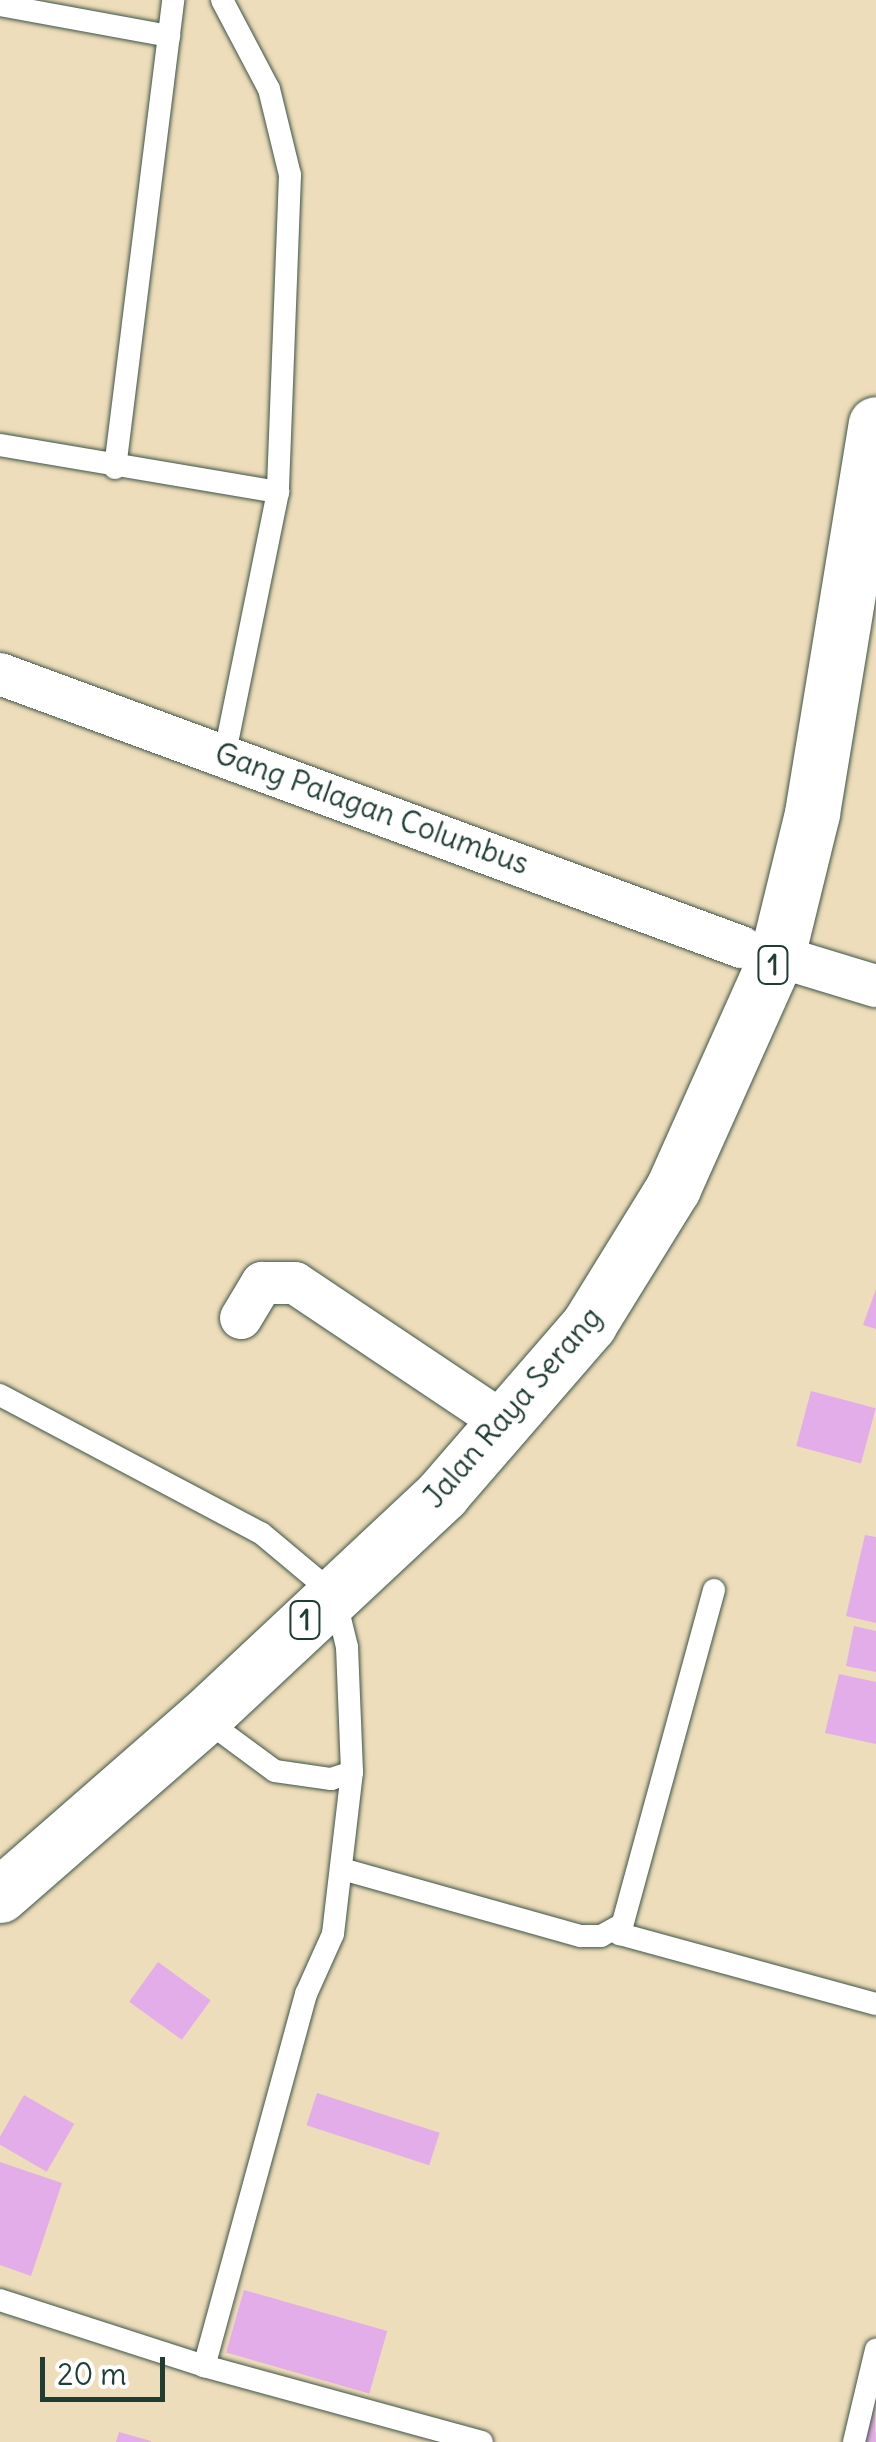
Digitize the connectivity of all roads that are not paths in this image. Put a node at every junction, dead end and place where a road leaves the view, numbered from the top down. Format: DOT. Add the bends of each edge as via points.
graph roads {
  1 [pos="172,0"];
  2 [pos="222,0"];
  3 [pos="0,5"];
  4 [pos="168,36"];
  5 [pos="876,424"];
  6 [pos="0,445"];
  7 [pos="115,468"];
  8 [pos="278,492"];
  9 [pos="861,563"];
  10 [pos="0,674"];
  11 [pos="225,753"];
  12 [pos="759,952"];
  13 [pos="876,986"];
  14 [pos="241,1318"];
  15 [pos="0,1395"];
  16 [pos="506,1424"];
  17 [pos="714,1590"];
  18 [pos="334,1594"];
  19 [pos="203,1718"];
  20 [pos="352,1772"];
  21 [pos="342,1869"];
  22 [pos="0,1894"];
  23 [pos="618,1927"];
  24 [pos="876,2004"];
  25 [pos="0,2300"];
  26 [pos="876,2350"];
  27 [pos="204,2366"];
  28 [pos="482,2442"];
  29 [pos="854,2442"];
  1 -- 4 [label="lane"];
  2 -- 8 [label="lane" via="269,89 290,175"];
  3 -- 4 [label="lane"];
  4 -- 7 [label="lane"];
  5 -- 9 [label="highway"];
  6 -- 7 [label="lane"];
  7 -- 8 [label="lane"];
  8 -- 11 [label="lane"];
  9 -- 12 [label="highway, Jalan Raya Serang" via="818,657"];
  10 -- 11 [label="street, Gang Palagan Columbus"];
  11 -- 12 [label="street, Gang Palagan Columbus"];
  12 -- 13 [label="street, Gang Palagan Columbus"];
  12 -- 16 [label="highway, Jalan Raya Serang / 1" via="589,1324"];
  14 -- 16 [label="street" via="262,1283 294,1284"];
  15 -- 18 [label="lane" via="260,1533"];
  16 -- 18 [label="highway, Jalan Raya Serang / 1"];
  17 -- 23 [label="lane"];
  18 -- 19 [label="highway, Jalan Raya Serang / 1"];
  18 -- 20 [label="lane" via="347,1647"];
  19 -- 20 [label="lane" via="275,1770 331,1779"];
  19 -- 22 [label="highway, Jalan Raya Serang / 1"];
  20 -- 21 [label="lane"];
  21 -- 23 [label="lane" via="581,1936"];
  21 -- 27 [label="lane" via="333,1934 306,1994"];
  23 -- 24 [label="lane" via="623,1936"];
  25 -- 27 [label="lane"];
  26 -- 29 [label="lane"];
  27 -- 28 [label="lane"];
}
